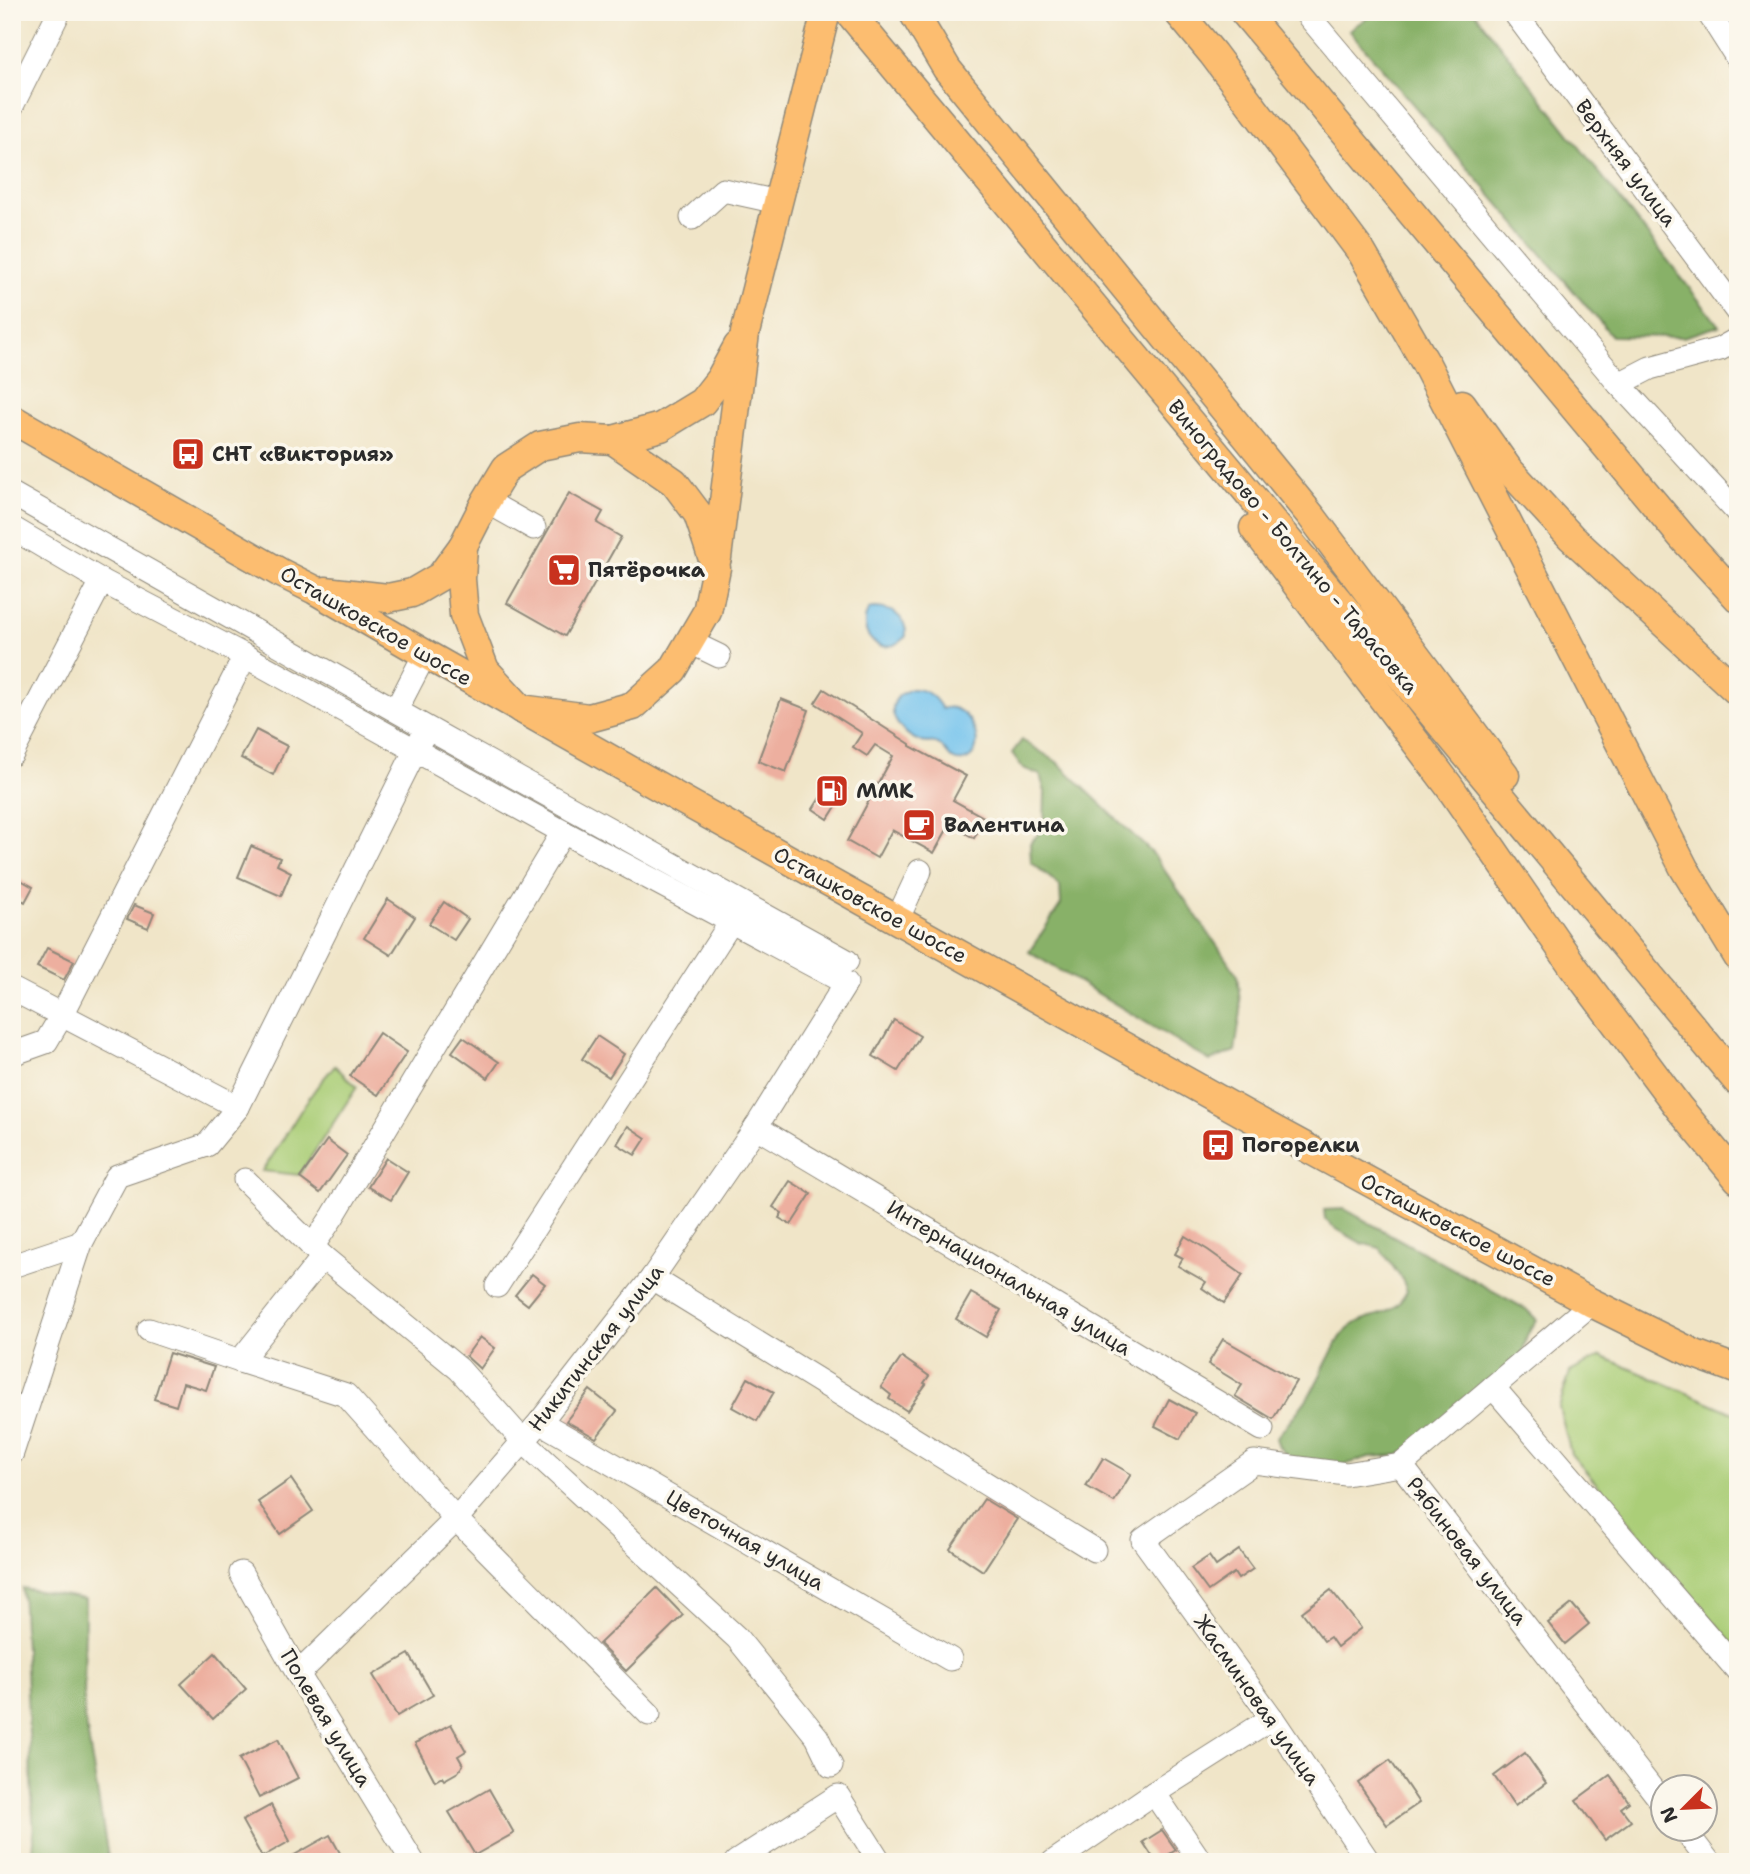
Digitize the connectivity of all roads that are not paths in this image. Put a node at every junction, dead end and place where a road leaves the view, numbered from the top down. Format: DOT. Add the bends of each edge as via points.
graph roads {
  1 [pos="59,12"];
  2 [pos="826,12"];
  3 [pos="913,12"];
  4 [pos="1178,12"];
  5 [pos="1244,12"];
  6 [pos="1514,12"];
  7 [pos="1708,12"];
  8 [pos="1306,13"];
  9 [pos="857,22"];
  10 [pos="1738,59"];
  11 [pos="12,106"];
  12 [pos="936,116"];
  13 [pos="778,202"];
  14 [pos="692,218"];
  15 [pos="1362,253"];
  16 [pos="1738,313"];
  17 [pos="745,333"];
  18 [pos="1738,337"];
  19 [pos="1619,384"];
  20 [pos="12,419"];
  21 [pos="613,440"];
  22 [pos="12,494"];
  23 [pos="486,501"];
  24 [pos="1738,513"];
  25 [pos="12,528"];
  26 [pos="534,528"];
  27 [pos="463,546"];
  28 [pos="716,568"];
  29 [pos="102,581"];
  30 [pos="316,590"];
  31 [pos="1738,598"];
  32 [pos="690,642"];
  33 [pos="425,654"];
  34 [pos="245,656"];
  35 [pos="719,656"];
  36 [pos="1738,692"];
  37 [pos="521,709"];
  38 [pos="396,710"];
  39 [pos="427,727"];
  40 [pos="415,751"];
  41 [pos="12,754"];
  42 [pos="564,832"];
  43 [pos="920,871"];
  44 [pos="897,920"];
  45 [pos="731,922"];
  46 [pos="1738,957"];
  47 [pos="847,972"];
  48 [pos="12,989"];
  49 [pos="62,1015"];
  50 [pos="12,1054"];
  51 [pos="1716,1056"];
  52 [pos="1738,1083"];
  53 [pos="238,1107"];
  54 [pos="756,1127"];
  55 [pos="1738,1179"];
  56 [pos="245,1180"];
  57 [pos="80,1243"];
  58 [pos="318,1252"];
  59 [pos="12,1266"];
  60 [pos="652,1278"];
  61 [pos="497,1286"];
  62 [pos="1592,1303"];
  63 [pos="149,1330"];
  64 [pos="240,1362"];
  65 [pos="1738,1370"];
  66 [pos="1493,1387"];
  67 [pos="540,1422"];
  68 [pos="1262,1429"];
  69 [pos="523,1441"];
  70 [pos="12,1453"];
  71 [pos="1401,1465"];
  72 [pos="457,1519"];
  73 [pos="1094,1550"];
  74 [pos="241,1573"];
  75 [pos="950,1659"];
  76 [pos="1738,1671"];
  77 [pos="298,1674"];
  78 [pos="649,1714"];
  79 [pos="1272,1718"];
  80 [pos="831,1766"];
  81 [pos="1648,1783"];
  82 [pos="1154,1793"];
  83 [pos="1694,1842"];
  84 [pos="413,1862"];
  85 [pos="736,1862"];
  86 [pos="880,1862"];
  87 [pos="1053,1862"];
  88 [pos="1201,1862"];
  89 [pos="1369,1862"];
  90 [pos="1709,1862"];
  1 -- 11 [label="street"];
  2 -- 13 [label="main road"];
  3 -- 51 [label="main road" via="947,69 1312,517"];
  4 -- 15 [label="main road"];
  5 -- 31 [label="main road"];
  6 -- 16 [label="street, Верхняя улица"];
  7 -- 10 [label="street"];
  8 -- 19 [label="street"];
  9 -- 12 [label="main road, Виноградово - Болтино - Тарасовка"];
  12 -- 51 [label="main road, Виноградово - Болтино - Тарасовка"];
  12 -- 55 [label="main road" via="1275,555 1449,786 1581,977"];
  13 -- 14 [label="street" via="723,190"];
  13 -- 17 [label="main road"];
  15 -- 36 [label="main road" via="1508,469 1571,537"];
  15 -- 46 [label="main road" via="1426,362 1684,868"];
  17 -- 21 [label="main road" via="702,402 661,427"];
  17 -- 28 [label="main road"];
  18 -- 19 [label="street" via="1720,349 1650,368"];
  19 -- 24 [label="street"];
  20 -- 30 [label="main road, Осташковское шоссе"];
  21 -- 23 [label="main road" via="580,438 540,446 506,468"];
  21 -- 28 [label="main road" via="674,482 698,514"];
  22 -- 38 [label="street"];
  23 -- 26 [label="street"];
  23 -- 27 [label="main road"];
  25 -- 29 [label="street"];
  27 -- 30 [label="main road" via="441,576 412,593 388,598"];
  27 -- 37 [label="main road" via="464,615 485,670"];
  28 -- 32 [label="main road" via="706,612"];
  29 -- 34 [label="street"];
  29 -- 41 [label="street"];
  30 -- 33 [label="main road, Осташковское шоссе"];
  32 -- 35 [label="street"];
  32 -- 37 [label="main road" via="673,670 633,706 589,718"];
  33 -- 37 [label="main road, Осташковское шоссе"];
  33 -- 38 [label="street"];
  34 -- 40 [label="street"];
  34 -- 49 [label="street"];
  37 -- 44 [label="main road, Осташковское шоссе"];
  38 -- 39 [label="street"];
  39 -- 40 [label="street"];
  39 -- 47 [label="street"];
  40 -- 42 [label="street"];
  40 -- 53 [label="street"];
  42 -- 45 [label="street"];
  42 -- 58 [label="street" via="348,1192"];
  43 -- 44 [label="street"];
  44 -- 62 [label="main road, Осташковское шоссе"];
  45 -- 47 [label="street"];
  45 -- 61 [label="street"];
  47 -- 54 [label="street, Никитинская улица"];
  48 -- 49 [label="street"];
  49 -- 50 [label="street" via="46,1042"];
  49 -- 53 [label="street"];
  51 -- 52 [label="main road, Виноградово - Болтино - Тарасовка"];
  53 -- 57 [label="street" via="207,1144 117,1176"];
  54 -- 60 [label="street, Никитинская улица"];
  54 -- 68 [label="street, Интернациональная улица"];
  56 -- 58 [label="street"];
  57 -- 59 [label="street"];
  57 -- 70 [label="street"];
  58 -- 64 [label="street"];
  58 -- 69 [label="street" via="459,1369"];
  60 -- 67 [label="street, Никитинская улица"];
  60 -- 73 [label="street"];
  62 -- 65 [label="main road, Осташковское шоссе"];
  62 -- 66 [label="street, Рябиновая улица"];
  63 -- 64 [label="street"];
  64 -- 72 [label="street" via="346,1395"];
  66 -- 71 [label="street, Рябиновая улица"];
  66 -- 76 [label="street"];
  67 -- 69 [label="street, Никитинская улица"];
  67 -- 75 [label="street, Цветочная улица"];
  69 -- 72 [label="street, Никитинская улица"];
  69 -- 80 [label="street" via="737,1638 817,1737"];
  71 -- 79 [label="street, Жасминовая улица" via="1346,1474 1254,1462 1143,1539"];
  71 -- 81 [label="street, Рябиновая улица"];
  72 -- 77 [label="street, Никитинская улица"];
  72 -- 78 [label="street"];
  74 -- 77 [label="street, Полевая улица"];
  77 -- 84 [label="street, Полевая улица"];
  79 -- 82 [label="street"];
  79 -- 89 [label="street, Жасминовая улица"];
  82 -- 87 [label="street"];
  82 -- 88 [label="street"];
  83 -- 90 [label="street"];
  85 -- 86 [label="street" via="838,1796"];
}
